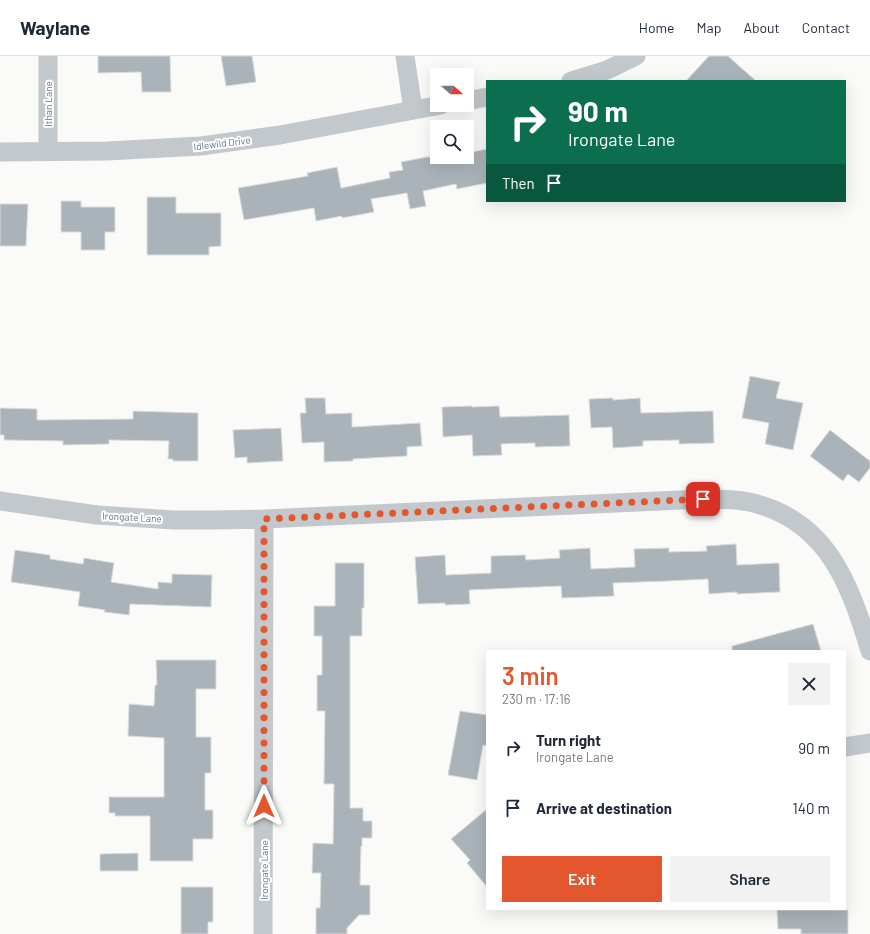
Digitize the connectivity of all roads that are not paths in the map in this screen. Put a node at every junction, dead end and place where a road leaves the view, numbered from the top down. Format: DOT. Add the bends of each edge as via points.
graph roads {
  1 [pos="48,56"];
  2 [pos="405,56"];
  3 [pos="636,56"];
  4 [pos="574,80"];
  5 [pos="486,97"];
  6 [pos="474,100"];
  7 [pos="430,107"];
  8 [pos="413,110"];
  9 [pos="48,151"];
  10 [pos="0,152"];
  11 [pos="0,501"];
  12 [pos="264,519"];
  13 [pos="870,651"];
  14 [pos="870,744"];
  15 [pos="846,747"];
  16 [pos="263,934"];
  1 -- 9 [label="street, Ithan Lane"];
  2 -- 8 [label="street"];
  3 -- 4 [label="street" via="607,70"];
  5 -- 6 [label="street"];
  7 -- 8 [label="street, Idlewild Drive"];
  8 -- 9 [label="street, Idlewild Drive" via="280,135 200,146"];
  9 -- 10 [label="street, Idlewild Drive"];
  11 -- 12 [label="street, Irongate Lane" via="127,518"];
  12 -- 13 [label="street, Irongate Lane" via="703,499 750,502 794,520 828,552 850,591"];
  12 -- 16 [label="street, Irongate Lane"];
  14 -- 15 [label="street"];
}
